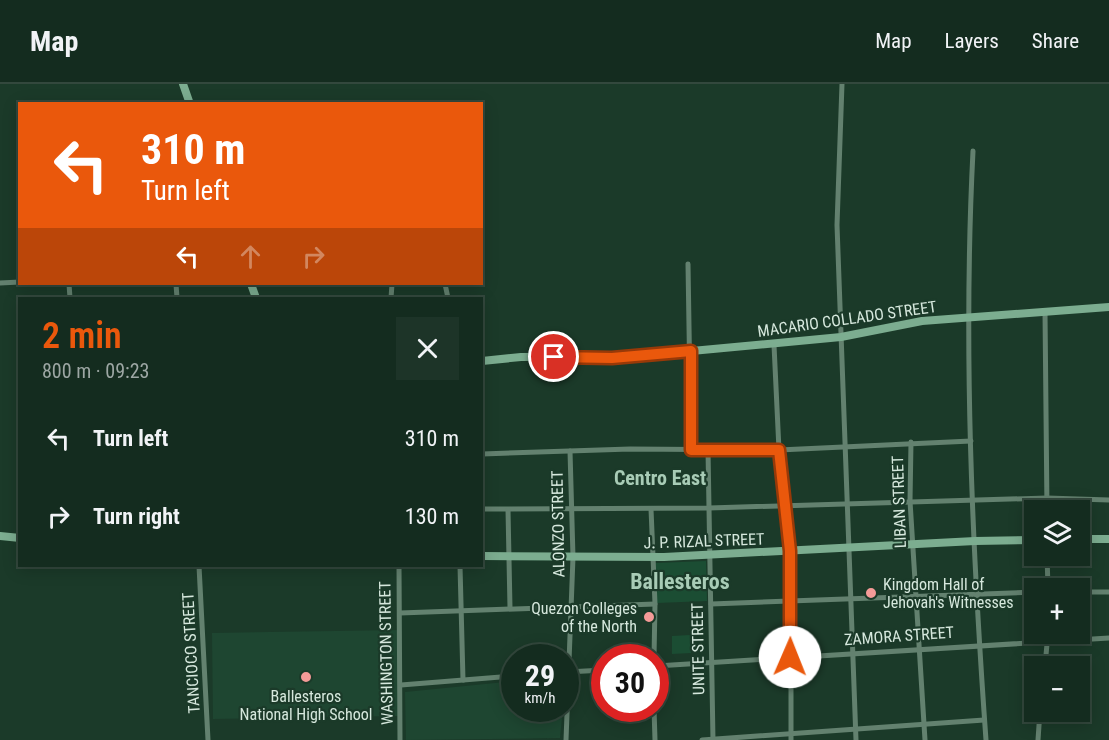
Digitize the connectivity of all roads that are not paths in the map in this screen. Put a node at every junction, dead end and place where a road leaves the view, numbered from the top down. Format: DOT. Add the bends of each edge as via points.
graph roads {
  1 [pos="183,84"];
  2 [pos="842,84"];
  3 [pos="189,102"];
  4 [pos="973,151"];
  5 [pos="688,264"];
  6 [pos="18,282"];
  7 [pos="0,284"];
  8 [pos="1109,308"];
  9 [pos="1045,312"];
  10 [pos="970,316"];
  11 [pos="841,337"];
  12 [pos="774,345"];
  13 [pos="691,351"];
  14 [pos="483,361"];
  15 [pos="970,441"];
  16 [pos="911,442"];
  17 [pos="844,447"];
  18 [pos="691,450"];
  19 [pos="708,450"];
  20 [pos="779,450"];
  21 [pos="570,451"];
  22 [pos="483,454"];
  23 [pos="1047,498"];
  24 [pos="973,500"];
  25 [pos="1109,500"];
  26 [pos="910,501"];
  27 [pos="846,502"];
  28 [pos="785,505"];
  29 [pos="709,508"];
  30 [pos="483,509"];
  31 [pos="651,509"];
  32 [pos="508,510"];
  33 [pos="574,510"];
  34 [pos="0,536"];
  35 [pos="18,538"];
  36 [pos="1090,539"];
  37 [pos="1109,539"];
  38 [pos="1024,540"];
  39 [pos="975,541"];
  40 [pos="913,544"];
  41 [pos="848,548"];
  42 [pos="790,551"];
  43 [pos="710,555"];
  44 [pos="483,556"];
  45 [pos="510,556"];
  46 [pos="573,557"];
  47 [pos="652,557"];
  48 [pos="199,567"];
  49 [pos="399,567"];
  50 [pos="459,567"];
  51 [pos="1024,592"];
  52 [pos="1090,592"];
  53 [pos="1109,592"];
  54 [pos="978,594"];
  55 [pos="850,598"];
  56 [pos="917,598"];
  57 [pos="791,601"];
  58 [pos="655,604"];
  59 [pos="711,604"];
  60 [pos="572,606"];
  61 [pos="510,608"];
  62 [pos="462,610"];
  63 [pos="400,613"];
  64 [pos="1109,638"];
  65 [pos="1090,639"];
  66 [pos="1024,641"];
  67 [pos="569,644"];
  68 [pos="654,644"];
  69 [pos="981,644"];
  70 [pos="920,648"];
  71 [pos="853,652"];
  72 [pos="790,657"];
  73 [pos="711,663"];
  74 [pos="669,665"];
  75 [pos="501,677"];
  76 [pos="463,680"];
  77 [pos="400,685"];
  78 [pos="984,720"];
  79 [pos="566,722"];
  80 [pos="654,722"];
  81 [pos="1039,722"];
  82 [pos="924,726"];
  83 [pos="856,729"];
  84 [pos="791,737"];
  85 [pos="208,740"];
  86 [pos="400,740"];
  87 [pos="566,740"];
  88 [pos="655,740"];
  89 [pos="702,740"];
  90 [pos="713,740"];
  91 [pos="856,740"];
  92 [pos="925,740"];
  93 [pos="986,740"];
  94 [pos="1038,740"];
  1 -- 3 [label="street"];
  2 -- 11 [label="street" via="837,225"];
  4 -- 10 [label="street"];
  5 -- 13 [label="street"];
  6 -- 7 [label="street"];
  8 -- 9 [label="street, MACARIO COLLADO STREET"];
  9 -- 10 [label="street, MACARIO COLLADO STREET"];
  9 -- 23 [label="street"];
  10 -- 11 [label="street, MACARIO COLLADO STREET" via="911,322"];
  10 -- 15 [label="street"];
  11 -- 12 [label="street, MACARIO COLLADO STREET"];
  11 -- 17 [label="street"];
  12 -- 13 [label="street, MACARIO COLLADO STREET"];
  12 -- 20 [label="street"];
  13 -- 14 [label="street, MACARIO COLLADO STREET" via="621,358 521,357"];
  13 -- 18 [label="street"];
  15 -- 16 [label="street"];
  15 -- 24 [label="street"];
  16 -- 17 [label="street"];
  16 -- 26 [label="street, LIBAN STREET"];
  17 -- 20 [label="street"];
  17 -- 27 [label="street"];
  18 -- 19 [label="street"];
  18 -- 21 [label="street"];
  19 -- 20 [label="street"];
  19 -- 29 [label="street, UNITE STREET"];
  20 -- 28 [label="street"];
  21 -- 22 [label="street"];
  21 -- 33 [label="street, ALONZO STREET"];
  23 -- 24 [label="street"];
  23 -- 25 [label="street"];
  24 -- 26 [label="street"];
  24 -- 39 [label="street"];
  26 -- 27 [label="street"];
  26 -- 40 [label="street, LIBAN STREET"];
  27 -- 28 [label="street"];
  27 -- 41 [label="street"];
  28 -- 29 [label="street"];
  28 -- 42 [label="street"];
  29 -- 31 [label="street"];
  29 -- 43 [label="street, UNITE STREET"];
  30 -- 32 [label="street"];
  31 -- 33 [label="street"];
  31 -- 47 [label="street"];
  32 -- 33 [label="street"];
  32 -- 45 [label="street"];
  33 -- 46 [label="street, ALONZO STREET"];
  34 -- 35 [label="street"];
  36 -- 37 [label="street"];
  38 -- 39 [label="street, J. P. RIZAL STREET"];
  39 -- 40 [label="street, J. P. RIZAL STREET"];
  39 -- 54 [label="street"];
  40 -- 41 [label="street, J. P. RIZAL STREET"];
  40 -- 56 [label="street, LIBAN STREET"];
  41 -- 42 [label="street, J. P. RIZAL STREET"];
  41 -- 55 [label="street"];
  42 -- 43 [label="street, J. P. RIZAL STREET"];
  42 -- 57 [label="street"];
  43 -- 47 [label="street, J. P. RIZAL STREET"];
  43 -- 59 [label="street, UNITE STREET"];
  44 -- 45 [label="street, J. P. RIZAL STREET"];
  45 -- 46 [label="street, J. P. RIZAL STREET"];
  45 -- 61 [label="street"];
  46 -- 47 [label="street, J. P. RIZAL STREET"];
  46 -- 60 [label="street, ALONZO STREET"];
  47 -- 58 [label="street"];
  48 -- 85 [label="street, TANCIOCO STREET"];
  49 -- 63 [label="street, WASHINGTON STREET"];
  50 -- 62 [label="street"];
  51 -- 54 [label="street"];
  52 -- 53 [label="street"];
  54 -- 56 [label="street"];
  54 -- 69 [label="street"];
  55 -- 56 [label="street"];
  55 -- 57 [label="street"];
  55 -- 71 [label="street"];
  56 -- 70 [label="street, LIBAN STREET"];
  57 -- 59 [label="street"];
  57 -- 72 [label="street"];
  58 -- 60 [label="street"];
  58 -- 68 [label="street"];
  59 -- 73 [label="street, UNITE STREET"];
  60 -- 61 [label="street"];
  60 -- 67 [label="street, ALONZO STREET"];
  61 -- 62 [label="street"];
  62 -- 63 [label="street"];
  62 -- 76 [label="street"];
  63 -- 77 [label="street, WASHINGTON STREET"];
  64 -- 65 [label="street, ZAMORA STREET"];
  66 -- 69 [label="street, ZAMORA STREET"];
  69 -- 70 [label="street, ZAMORA STREET"];
  69 -- 78 [label="street"];
  70 -- 71 [label="street, ZAMORA STREET"];
  70 -- 82 [label="street, LIBAN STREET"];
  71 -- 72 [label="street, ZAMORA STREET"];
  71 -- 83 [label="street"];
  72 -- 73 [label="street, ZAMORA STREET"];
  72 -- 84 [label="street"];
  73 -- 74 [label="street, ZAMORA STREET"];
  73 -- 90 [label="street, UNITE STREET"];
  75 -- 76 [label="street"];
  76 -- 77 [label="street"];
  77 -- 86 [label="street, WASHINGTON STREET"];
  78 -- 82 [label="street"];
  78 -- 93 [label="street"];
  79 -- 87 [label="street, ALONZO STREET"];
  80 -- 88 [label="street"];
  81 -- 94 [label="street"];
  82 -- 83 [label="street"];
  82 -- 92 [label="street, LIBAN STREET"];
  83 -- 84 [label="street"];
  83 -- 91 [label="street"];
  84 -- 90 [label="street"];
  89 -- 90 [label="street"];
}
